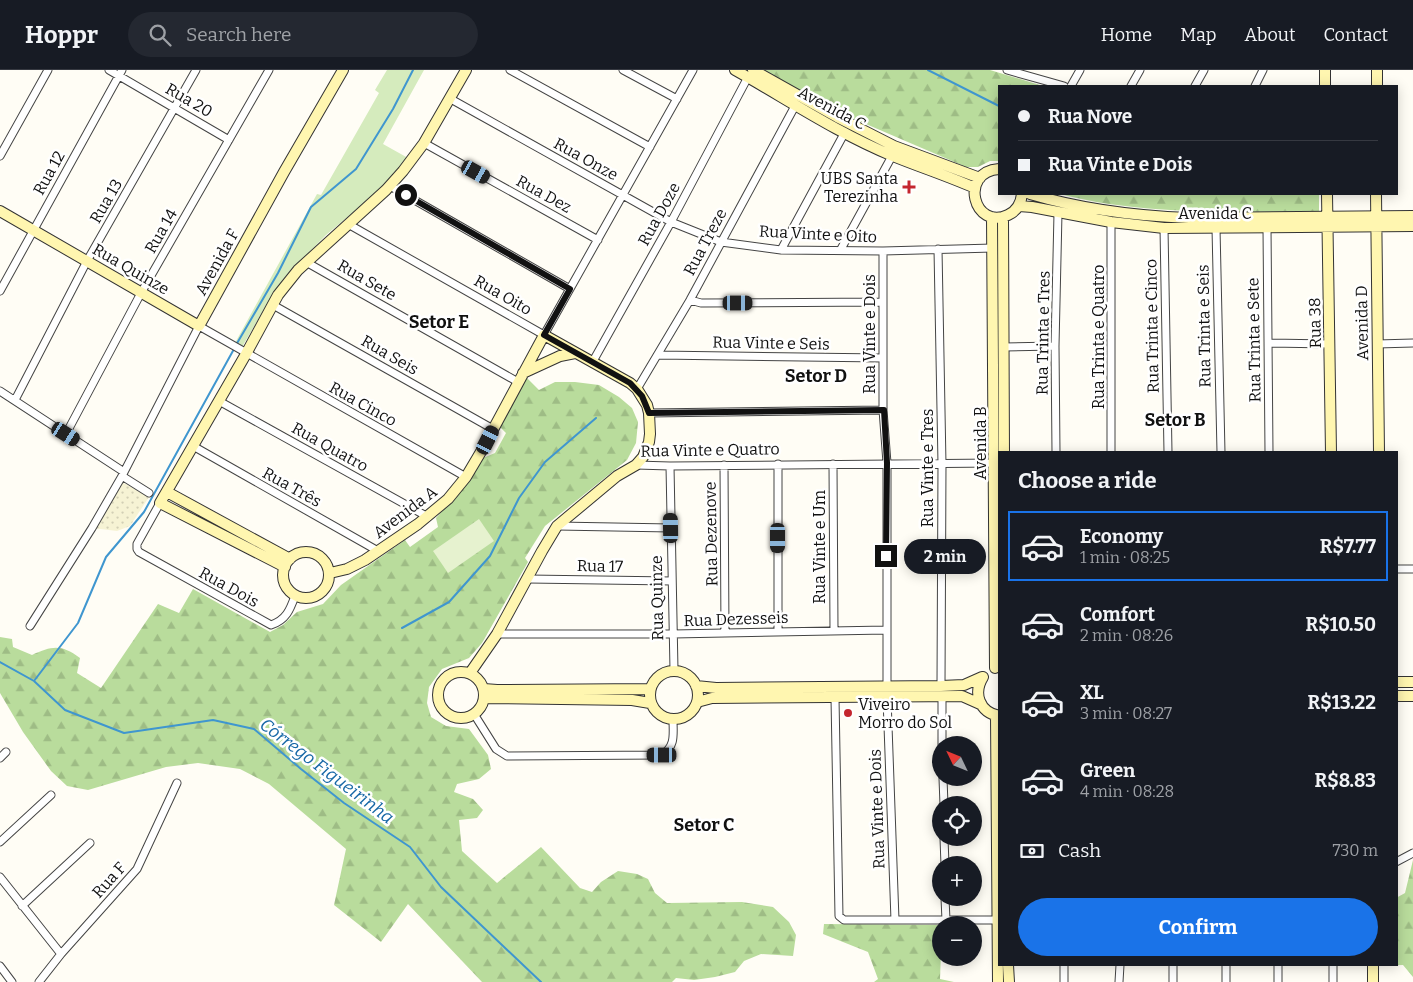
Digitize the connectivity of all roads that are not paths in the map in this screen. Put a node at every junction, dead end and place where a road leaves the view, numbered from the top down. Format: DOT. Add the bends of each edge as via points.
graph roads {
  1 [pos="48,70"];
  2 [pos="109,70"];
  3 [pos="196,70"];
  4 [pos="269,70"];
  5 [pos="343,70"];
  6 [pos="466,70"];
  7 [pos="510,70"];
  8 [pos="623,70"];
  9 [pos="693,70"];
  10 [pos="735,70"];
  11 [pos="1007,70"];
  12 [pos="1080,70"];
  13 [pos="1140,70"];
  14 [pos="1204,70"];
  15 [pos="1263,70"];
  16 [pos="1325,70"];
  17 [pos="1376,70"];
  18 [pos="1018,72"];
  19 [pos="121,73"];
  20 [pos="751,74"];
  21 [pos="1061,85"];
  22 [pos="1072,85"];
  23 [pos="1132,85"];
  24 [pos="1196,85"];
  25 [pos="1256,85"];
  26 [pos="1324,85"];
  27 [pos="1377,85"];
  28 [pos="450,98"];
  29 [pos="677,99"];
  30 [pos="795,106"];
  31 [pos="175,107"];
  32 [pos="845,132"];
  33 [pos="229,140"];
  34 [pos="424,142"];
  35 [pos="650,148"];
  36 [pos="0,156"];
  37 [pos="892,156"];
  38 [pos="998,170"];
  39 [pos="980,178"];
  40 [pos="390,186"];
  41 [pos="975,188"];
  42 [pos="622,195"];
  43 [pos="1022,195"];
  44 [pos="1034,195"];
  45 [pos="1326,195"];
  46 [pos="1376,195"];
  47 [pos="1019,206"];
  48 [pos="0,211"];
  49 [pos="1058,213"];
  50 [pos="1413,216"];
  51 [pos="992,217"];
  52 [pos="1003,217"];
  53 [pos="1376,221"];
  54 [pos="671,222"];
  55 [pos="1111,222"];
  56 [pos="1327,222"];
  57 [pos="348,224"];
  58 [pos="1413,226"];
  59 [pos="1164,228"];
  60 [pos="1216,228"];
  61 [pos="1267,228"];
  62 [pos="33,230"];
  63 [pos="598,240"];
  64 [pos="721,242"];
  65 [pos="993,248"];
  66 [pos="841,249"];
  67 [pos="938,249"];
  68 [pos="781,250"];
  69 [pos="883,251"];
  70 [pos="87,261"];
  71 [pos="306,262"];
  72 [pos="570,289"];
  73 [pos="0,291"];
  74 [pos="141,293"];
  75 [pos="690,300"];
  76 [pos="882,302"];
  77 [pos="273,305"];
  78 [pos="198,326"];
  79 [pos="544,335"];
  80 [pos="1268,343"];
  81 [pos="1413,343"];
  82 [pos="1330,344"];
  83 [pos="1377,344"];
  84 [pos="1055,346"];
  85 [pos="1004,347"];
  86 [pos="242,352"];
  87 [pos="575,353"];
  88 [pos="659,355"];
  89 [pos="883,358"];
  90 [pos="592,362"];
  91 [pos="520,378"];
  92 [pos="637,389"];
  93 [pos="0,391"];
  94 [pos="15,400"];
  95 [pos="219,401"];
  96 [pos="884,410"];
  97 [pos="649,413"];
  98 [pos="493,429"];
  99 [pos="66,434"];
  100 [pos="193,446"];
  101 [pos="1004,451"];
  102 [pos="1056,451"];
  103 [pos="1111,451"];
  104 [pos="1168,451"];
  105 [pos="1221,451"];
  106 [pos="1269,451"];
  107 [pos="1332,451"];
  108 [pos="1379,451"];
  109 [pos="887,463"];
  110 [pos="995,463"];
  111 [pos="778,464"];
  112 [pos="832,464"];
  113 [pos="942,464"];
  114 [pos="636,465"];
  115 [pos="724,465"];
  116 [pos="670,466"];
  117 [pos="123,474"];
  118 [pos="466,477"];
  119 [pos="167,492"];
  120 [pos="149,493"];
  121 [pos="160,503"];
  122 [pos="428,517"];
  123 [pos="558,526"];
  124 [pos="671,528"];
  125 [pos="378,551"];
  126 [pos="287,563"];
  127 [pos="1398,569"];
  128 [pos="1413,569"];
  129 [pos="330,573"];
  130 [pos="528,579"];
  131 [pos="672,581"];
  132 [pos="295,596"];
  133 [pos="30,626"];
  134 [pos="834,630"];
  135 [pos="886,630"];
  136 [pos="778,631"];
  137 [pos="725,632"];
  138 [pos="497,634"];
  139 [pos="673,634"];
  140 [pos="997,668"];
  141 [pos="674,670"];
  142 [pos="470,673"];
  143 [pos="982,677"];
  144 [pos="1398,682"];
  145 [pos="1413,682"];
  146 [pos="696,686"];
  147 [pos="886,687"];
  148 [pos="650,689"];
  149 [pos="942,692"];
  150 [pos="484,693"];
  151 [pos="1398,696"];
  152 [pos="1413,696"];
  153 [pos="835,698"];
  154 [pos="887,698"];
  155 [pos="650,702"];
  156 [pos="697,702"];
  157 [pos="980,704"];
  158 [pos="474,714"];
  159 [pos="997,715"];
  160 [pos="673,719"];
  161 [pos="942,736"];
  162 [pos="6,752"];
  163 [pos="0,758"];
  164 [pos="177,783"];
  165 [pos="52,795"];
  166 [pos="0,842"];
  167 [pos="90,843"];
  168 [pos="1413,852"];
  169 [pos="1398,861"];
  170 [pos="0,877"];
  171 [pos="22,906"];
  172 [pos="895,920"];
  173 [pos="932,920"];
  174 [pos="982,920"];
  175 [pos="998,920"];
  176 [pos="61,954"];
  177 [pos="0,966"];
  178 [pos="1008,966"];
  179 [pos="1064,966"];
  180 [pos="1120,966"];
  181 [pos="1173,966"];
  182 [pos="1226,966"];
  183 [pos="1278,966"];
  184 [pos="1333,966"];
  185 [pos="1372,966"];
  186 [pos="12,982"];
  187 [pos="39,982"];
  188 [pos="998,982"];
  189 [pos="1008,982"];
  190 [pos="1064,982"];
  191 [pos="1120,982"];
  192 [pos="1173,982"];
  193 [pos="1226,982"];
  194 [pos="1278,982"];
  195 [pos="1333,982"];
  196 [pos="1373,982"];
  1 -- 36 [label="street"];
  2 -- 19 [label="street, Rua 20"];
  3 -- 31 [label="street, Rua 13"];
  4 -- 33 [label="street, Rua 14"];
  5 -- 78 [label="street, Avenida F"];
  6 -- 28 [label="street"];
  7 -- 35 [label="street"];
  8 -- 29 [label="street"];
  9 -- 29 [label="street"];
  10 -- 20 [label="street, Avenida C"];
  11 -- 18 [label="street"];
  12 -- 22 [label="street"];
  13 -- 23 [label="street"];
  14 -- 24 [label="street"];
  15 -- 25 [label="street"];
  16 -- 26 [label="street"];
  17 -- 27 [label="street"];
  18 -- 21 [label="street"];
  19 -- 31 [label="street, Rua 20"];
  19 -- 62 [label="street, Rua 12"];
  20 -- 30 [label="street, Avenida C"];
  20 -- 39 [label="street, Avenida C" via="894,146"];
  20 -- 54 [label="street, Rua Doze"];
  28 -- 34 [label="street"];
  28 -- 42 [label="street, Rua Onze"];
  29 -- 35 [label="street"];
  30 -- 32 [label="street, Avenida C"];
  30 -- 64 [label="street, Rua Treze"];
  31 -- 33 [label="street, Rua 20"];
  31 -- 70 [label="street, Rua 13"];
  32 -- 37 [label="street, Avenida C"];
  32 -- 68 [label="street"];
  33 -- 74 [label="street, Rua 14"];
  34 -- 40 [label="street"];
  34 -- 63 [label="street, Rua Dez"];
  35 -- 42 [label="street"];
  37 -- 41 [label="street, Avenida C"];
  37 -- 66 [label="street"];
  38 -- 39 [label="street" via="989,171"];
  39 -- 41 [label="street"];
  40 -- 57 [label="street"];
  40 -- 72 [label="street"];
  41 -- 51 [label="street" via="976,204"];
  42 -- 54 [label="street, Rua Vinte e Oito"];
  42 -- 63 [label="street, Rua Onze"];
  43 -- 47 [label="street"];
  44 -- 56 [label="street, Avenida C" via="1069,204 1155,217"];
  45 -- 56 [label="street, Rua 38"];
  46 -- 53 [label="street, Avenida D"];
  47 -- 49 [label="street, Avenida C"];
  47 -- 52 [label="street"];
  48 -- 62 [label="street, Rua Quinze"];
  49 -- 55 [label="street, Avenida C"];
  49 -- 84 [label="street, Rua Trinta e Tres"];
  50 -- 53 [label="street, Avenida C"];
  51 -- 52 [label="street"];
  51 -- 65 [label="street, Avenida B"];
  52 -- 85 [label="street, Avenida B"];
  53 -- 56 [label="street, Avenida C"];
  53 -- 58 [label="street, Avenida C"];
  53 -- 83 [label="street, Avenida D"];
  54 -- 64 [label="street, Rua Vinte e Oito"];
  54 -- 90 [label="street, Rua Doze"];
  55 -- 59 [label="street, Avenida C"];
  55 -- 103 [label="street, Rua Trinta e Quatro"];
  56 -- 61 [label="street, Avenida C"];
  56 -- 82 [label="street, Rua 38"];
  57 -- 71 [label="street"];
  57 -- 79 [label="street, Rua Oito"];
  59 -- 60 [label="street, Avenida C"];
  59 -- 104 [label="street, Rua Trinta e Cinco"];
  60 -- 61 [label="street, Avenida C"];
  60 -- 105 [label="street, Rua Trinta e Seis"];
  61 -- 80 [label="street, Rua Trinta e Sete"];
  62 -- 70 [label="street, Rua Quinze"];
  62 -- 73 [label="street, Rua 12"];
  63 -- 72 [label="street, Rua Onze"];
  64 -- 68 [label="street, Rua Vinte e Oito"];
  64 -- 75 [label="street, Rua Treze"];
  65 -- 67 [label="street, Rua Vinte e Oito"];
  65 -- 110 [label="street, Avenida B"];
  66 -- 68 [label="street, Rua Vinte e Oito"];
  66 -- 69 [label="street, Rua Vinte e Oito"];
  67 -- 69 [label="street, Rua Vinte e Oito"];
  67 -- 113 [label="street, Rua Vinte e Tres"];
  69 -- 76 [label="street, Rua Vinte e Dois"];
  70 -- 74 [label="street, Rua Quinze"];
  70 -- 94 [label="street, Rua 13"];
  71 -- 77 [label="street"];
  71 -- 91 [label="street, Rua Sete"];
  72 -- 79 [label="street, Rua Onze"];
  74 -- 78 [label="street, Rua Quinze"];
  74 -- 99 [label="street, Rua 14"];
  75 -- 76 [label="street" via="701,303"];
  75 -- 88 [label="street, Rua Treze"];
  76 -- 89 [label="street, Rua Vinte e Dois"];
  77 -- 86 [label="street"];
  77 -- 98 [label="street, Rua Seis"];
  78 -- 86 [label="street, Rua Quinze"];
  78 -- 117 [label="street, Avenida F"];
  79 -- 87 [label="street, Rua Oito"];
  79 -- 91 [label="street, Avenida A"];
  80 -- 82 [label="street"];
  80 -- 106 [label="street, Rua Trinta e Sete"];
  81 -- 83 [label="street"];
  82 -- 107 [label="street, Rua 38"];
  83 -- 108 [label="street, Avenida D"];
  84 -- 85 [label="street"];
  84 -- 102 [label="street, Rua Trinta e Tres"];
  85 -- 101 [label="street, Avenida B"];
  86 -- 95 [label="street"];
  86 -- 118 [label="street, Rua Cinco"];
  87 -- 90 [label="street, Rua Oito"];
  87 -- 91 [label="street" via="560,356"];
  88 -- 89 [label="street, Rua Vinte e Seis"];
  88 -- 92 [label="street, Rua Treze"];
  89 -- 96 [label="street, Rua Vinte e Dois"];
  90 -- 92 [label="street, Rua Oito"];
  91 -- 98 [label="street, Avenida A"];
  92 -- 97 [label="street, Rua Oito"];
  93 -- 94 [label="street"];
  94 -- 99 [label="street"];
  95 -- 100 [label="street"];
  95 -- 122 [label="street, Rua Quatro"];
  96 -- 97 [label="street"];
  96 -- 109 [label="street, Rua Vinte e Dois"];
  97 -- 114 [label="street, Rua Oito" via="650,434 646,452"];
  98 -- 118 [label="street, Avenida A"];
  99 -- 117 [label="street"];
  100 -- 119 [label="street"];
  100 -- 125 [label="street, Rua Três"];
  109 -- 112 [label="street, Rua Vinte e Quatro"];
  109 -- 113 [label="street, Rua Vinte e Quatro"];
  109 -- 135 [label="street, Rua Vinte e Dois"];
  110 -- 113 [label="street, Rua Vinte e Quatro"];
  110 -- 140 [label="street, Avenida B"];
  111 -- 112 [label="street, Rua Vinte e Quatro"];
  111 -- 115 [label="street, Rua Vinte e Quatro"];
  111 -- 136 [label="street"];
  112 -- 134 [label="street, Rua Vinte e Um"];
  113 -- 149 [label="street, Rua Vinte e Tres"];
  114 -- 116 [label="street, Rua Vinte e Quatro"];
  114 -- 123 [label="street, Rua Vinte e Quatro" via="617,476"];
  115 -- 116 [label="street, Rua Vinte e Quatro"];
  115 -- 137 [label="street, Rua Dezenove"];
  116 -- 124 [label="street, Rua Quinze"];
  117 -- 120 [label="street"];
  117 -- 133 [label="street, Avenida F"];
  118 -- 122 [label="street, Avenida A"];
  119 -- 121 [label="street"];
  119 -- 126 [label="street"];
  121 -- 126 [label="street"];
  121 -- 132 [label="street, Rua Dois" via="137,544 139,552 271,625 290,611"];
  122 -- 125 [label="street, Avenida A"];
  123 -- 124 [label="street"];
  123 -- 130 [label="street, Rua Vinte e Quatro"];
  124 -- 131 [label="street, Rua Quinze"];
  125 -- 129 [label="street, Avenida A" via="347,569"];
  126 -- 129 [label="street" via="296,554 311,552 324,559"];
  126 -- 132 [label="street" via="284,580"];
  127 -- 128 [label="street"];
  129 -- 132 [label="street" via="327,587 316,597"];
  130 -- 131 [label="street, Rua 17"];
  130 -- 138 [label="street, Rua Vinte e Quatro"];
  131 -- 139 [label="street, Rua Quinze"];
  134 -- 135 [label="street, Rua Dezesseis"];
  134 -- 136 [label="street, Rua Dezesseis"];
  135 -- 147 [label="street, Rua Vinte e Dois"];
  136 -- 137 [label="street, Rua Dezesseis"];
  137 -- 139 [label="street, Rua Dezesseis"];
  138 -- 139 [label="street, Rua Dezesseis"];
  138 -- 142 [label="street, Rua Vinte e Quatro"];
  139 -- 141 [label="street, Rua Quinze"];
  140 -- 143 [label="street"];
  141 -- 146 [label="street" via="687,674"];
  141 -- 148 [label="street" via="659,675"];
  142 -- 150 [label="street" via="481,682"];
  142 -- 158 [label="street" via="447,676 438,698 440,705 452,716 459,718"];
  143 -- 149 [label="street"];
  143 -- 157 [label="street" via="977,690"];
  144 -- 145 [label="street"];
  146 -- 147 [label="street"];
  146 -- 156 [label="street"];
  147 -- 149 [label="street"];
  148 -- 150 [label="street"];
  148 -- 155 [label="street"];
  149 -- 154 [label="street"];
  149 -- 157 [label="street"];
  149 -- 161 [label="street, Rua Vinte e Tres"];
  150 -- 155 [label="street"];
  150 -- 158 [label="street" via="483,704"];
  151 -- 152 [label="street"];
  153 -- 154 [label="street"];
  153 -- 156 [label="street" via="712,698"];
  153 -- 172 [label="street" via="839,916 844,920"];
  154 -- 172 [label="street, Rua Vinte e Dois"];
  155 -- 160 [label="street" via="660,716"];
  156 -- 160 [label="street" via="688,715"];
  157 -- 159 [label="street"];
  158 -- 160 [label="street" via="496,749 507,756 662,755 673,742"];
  159 -- 175 [label="street"];
  162 -- 163 [label="street"];
  164 -- 176 [label="street, Rua F" via="137,869"];
  165 -- 166 [label="street"];
  167 -- 171 [label="street"];
  168 -- 169 [label="street"];
  170 -- 171 [label="street"];
  171 -- 176 [label="street"];
  172 -- 173 [label="street"];
  174 -- 175 [label="street"];
  175 -- 188 [label="street"];
  176 -- 187 [label="street, Rua F"];
  177 -- 186 [label="street"];
  178 -- 189 [label="street"];
  179 -- 190 [label="street"];
  180 -- 191 [label="street"];
  181 -- 192 [label="street"];
  182 -- 193 [label="street"];
  183 -- 194 [label="street"];
  184 -- 195 [label="street"];
  185 -- 196 [label="street"];
}
